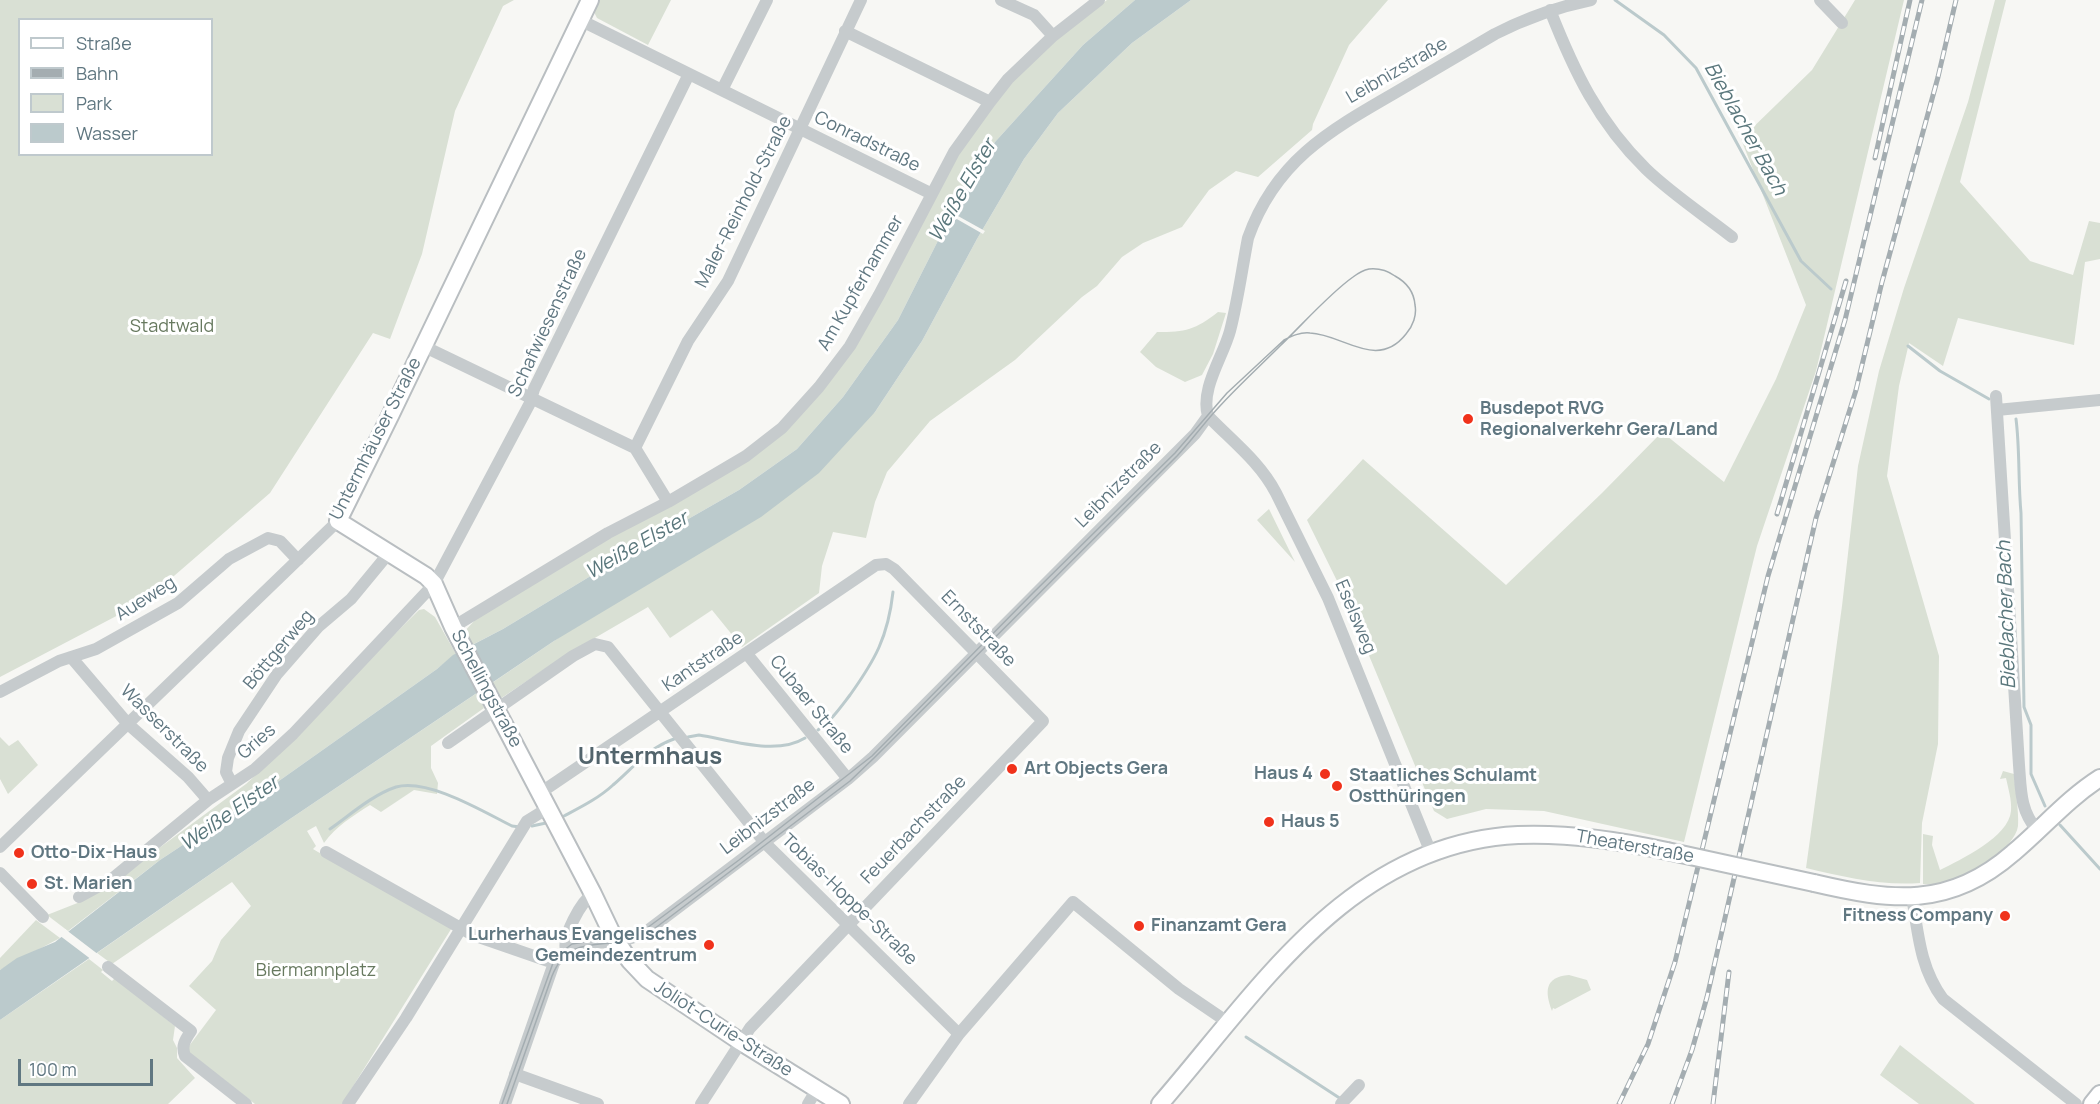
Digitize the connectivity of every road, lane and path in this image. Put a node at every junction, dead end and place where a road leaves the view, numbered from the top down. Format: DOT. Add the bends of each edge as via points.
graph roads {
  1 [pos="590,0"];
  2 [pos="766,0"];
  3 [pos="861,0"];
  4 [pos="1001,0"];
  5 [pos="1099,0"];
  6 [pos="1591,0"];
  7 [pos="1820,0"];
  8 [pos="1550,10"];
  9 [pos="580,20"];
  10 [pos="1842,23"];
  11 [pos="845,31"];
  12 [pos="1053,36"];
  13 [pos="689,74"];
  14 [pos="722,90"];
  15 [pos="990,102"];
  16 [pos="800,129"];
  17 [pos="932,194"];
  18 [pos="1732,237"];
  19 [pos="423,346"];
  20 [pos="1996,396"];
  21 [pos="531,398"];
  22 [pos="2100,400"];
  23 [pos="1997,410"];
  24 [pos="1208,416"];
  25 [pos="635,448"];
  26 [pos="668,502"];
  27 [pos="338,521"];
  28 [pos="388,553"];
  29 [pos="298,560"];
  30 [pos="886,564"];
  31 [pos="434,585"];
  32 [pos="455,632"];
  33 [pos="976,653"];
  34 [pos="747,654"];
  35 [pos="71,657"];
  36 [pos="0,692"];
  37 [pos="495,707"];
  38 [pos="660,713"];
  39 [pos="1043,721"];
  40 [pos="128,724"];
  41 [pos="448,743"];
  42 [pos="2100,778"];
  43 [pos="848,779"];
  44 [pos="232,784"];
  45 [pos="208,800"];
  46 [pos="544,801"];
  47 [pos="2037,830"];
  48 [pos="765,843"];
  49 [pos="0,847"];
  50 [pos="326,852"];
  51 [pos="1431,853"];
  52 [pos="0,873"];
  53 [pos="593,894"];
  54 [pos="1912,896"];
  55 [pos="79,897"];
  56 [pos="43,917"];
  57 [pos="849,924"];
  58 [pos="460,928"];
  59 [pos="616,941"];
  60 [pos="566,950"];
  61 [pos="554,963"];
  62 [pos="108,967"];
  63 [pos="1229,1023"];
  64 [pos="959,1034"];
  65 [pos="741,1042"];
  66 [pos="515,1074"];
  67 [pos="1359,1085"];
  68 [pos="817,1089"];
  69 [pos="2100,1094"];
  70 [pos="1346,1100"];
  71 [pos="246,1104"];
  72 [pos="348,1104"];
  73 [pos="505,1104"];
  74 [pos="598,1104"];
  75 [pos="701,1104"];
  76 [pos="808,1104"];
  77 [pos="841,1104"];
  78 [pos="909,1104"];
  79 [pos="1160,1104"];
  80 [pos="2076,1104"];
  81 [pos="2092,1104"];
  1 -- 9 [label="main road, Untermhäuser Straße"];
  2 -- 14 [label="street"];
  3 -- 11 [label="street, Maler-Reinhold-Straße"];
  4 -- 12 [label="street" via="1034,15"];
  5 -- 12 [label="street, Am Kupferhammer"];
  6 -- 8 [label="street, Leibnizstraße"];
  7 -- 10 [label="street"];
  8 -- 18 [label="street" via="1578,79 1614,133 1647,169"];
  8 -- 24 [label="street, Leibnizstraße" via="1495,34 1329,132 1276,183 1248,238 1229,331 1209,388"];
  9 -- 13 [label="street, Conradstraße"];
  9 -- 19 [label="main road, Untermhäuser Straße"];
  11 -- 15 [label="street"];
  11 -- 16 [label="street, Maler-Reinhold-Straße"];
  12 -- 15 [label="street, Am Kupferhammer"];
  13 -- 14 [label="street, Conradstraße"];
  13 -- 21 [label="street, Schafwiesenstraße"];
  14 -- 16 [label="street, Conradstraße"];
  15 -- 17 [label="street, Am Kupferhammer" via="954,152"];
  16 -- 17 [label="street, Conradstraße"];
  16 -- 25 [label="street, Maler-Reinhold-Straße" via="728,281 688,341"];
  17 -- 26 [label="street, Am Kupferhammer" via="850,346 819,387 782,428 746,456"];
  19 -- 21 [label="street"];
  19 -- 27 [label="main road, Untermhäuser Straße"];
  20 -- 23 [label="street"];
  21 -- 25 [label="street"];
  21 -- 31 [label="street, Schafwiesenstraße"];
  22 -- 23 [label="street"];
  23 -- 47 [label="street" via="2020,781 2023,807"];
  24 -- 33 [label="street, Leibnizstraße" via="1176,454"];
  24 -- 51 [label="street, Eselsweg" via="1272,486 1328,597"];
  25 -- 26 [label="street"];
  26 -- 32 [label="street, Am Kupferhammer" via="608,532"];
  27 -- 28 [label="main road, Schellingstraße"];
  27 -- 29 [label="street, Untermhäuser Straße"];
  28 -- 31 [label="main road, Schellingstraße"];
  28 -- 44 [label="street, Böttgerweg" via="351,598 318,627 277,674 239,731 226,772"];
  29 -- 35 [label="street, Aueweg" via="280,542 268,538 230,559 178,603 96,649"];
  29 -- 40 [label="street, Untermhäuser Straße"];
  30 -- 33 [label="street, Ernststraße"];
  30 -- 34 [label="street, Kantstraße" via="876,565"];
  31 -- 32 [label="main road, Schellingstraße"];
  31 -- 44 [label="street, Gries" via="293,734"];
  32 -- 37 [label="main road, Schellingstraße"];
  33 -- 39 [label="street, Ernststraße"];
  33 -- 43 [label="street, Leibnizstraße"];
  34 -- 38 [label="street, Kantstraße"];
  34 -- 43 [label="street, Cubaer Straße"];
  35 -- 36 [label="street, Aueweg"];
  35 -- 40 [label="street, Wasserstraße"];
  37 -- 38 [label="street, Tobias-Hoppe-Straße" via="595,644 608,647"];
  37 -- 41 [label="street"];
  37 -- 46 [label="main road, Schellingstraße"];
  38 -- 46 [label="street, Kantstraße"];
  38 -- 48 [label="street, Tobias-Hoppe-Straße"];
  39 -- 57 [label="street, Feuerbachstraße"];
  40 -- 45 [label="street, Wasserstraße"];
  40 -- 49 [label="street, Untermhäuser Straße"];
  42 -- 47 [label="main road, Theaterstraße" via="2071,798"];
  43 -- 48 [label="street, Leibnizstraße"];
  44 -- 45 [label="street, Gries"];
  45 -- 55 [label="street, Gries" via="112,879"];
  46 -- 53 [label="main road, Schellingstraße"];
  46 -- 58 [label="street, Kantstraße" via="527,821"];
  47 -- 54 [label="main road, Theaterstraße" via="2013,854 1970,884 1937,894"];
  48 -- 57 [label="street, Tobias-Hoppe-Straße"];
  48 -- 59 [label="street, Leibnizstraße" via="647,931"];
  50 -- 58 [label="street"];
  51 -- 54 [label="main road, Theaterstraße, bridge" via="1516,835 1622,841 1814,884 1862,893"];
  51 -- 63 [label="main road, Theaterstraße" via="1398,867 1348,899 1282,960"];
  52 -- 56 [label="street"];
  53 -- 59 [label="main road, Joliot-Curie-Straße"];
  53 -- 60 [label="street" via="573,921 565,938"];
  54 -- 80 [label="street" via="1924,966 1943,999"];
  57 -- 64 [label="street, Tobias-Hoppe-Straße"];
  57 -- 65 [label="street, Feuerbachstraße"];
  58 -- 61 [label="street"];
  58 -- 72 [label="street"];
  59 -- 60 [label="street, Leibnizstraße"];
  59 -- 65 [label="main road, Joliot-Curie-Straße" via="647,980"];
  60 -- 61 [label="street"];
  61 -- 66 [label="street"];
  62 -- 71 [label="street" via="191,1031 182,1050 185,1056"];
  63 -- 64 [label="street" via="1073,902"];
  63 -- 79 [label="main road, Theaterstraße"];
  64 -- 78 [label="street"];
  65 -- 68 [label="main road, Joliot-Curie-Straße"];
  65 -- 75 [label="street, Feuerbachstraße"];
  66 -- 73 [label="street"];
  66 -- 74 [label="street"];
  67 -- 70 [label="street"];
  68 -- 76 [label="street"];
  68 -- 77 [label="main road, Joliot-Curie-Straße"];
  69 -- 81 [label="main road"];
}
